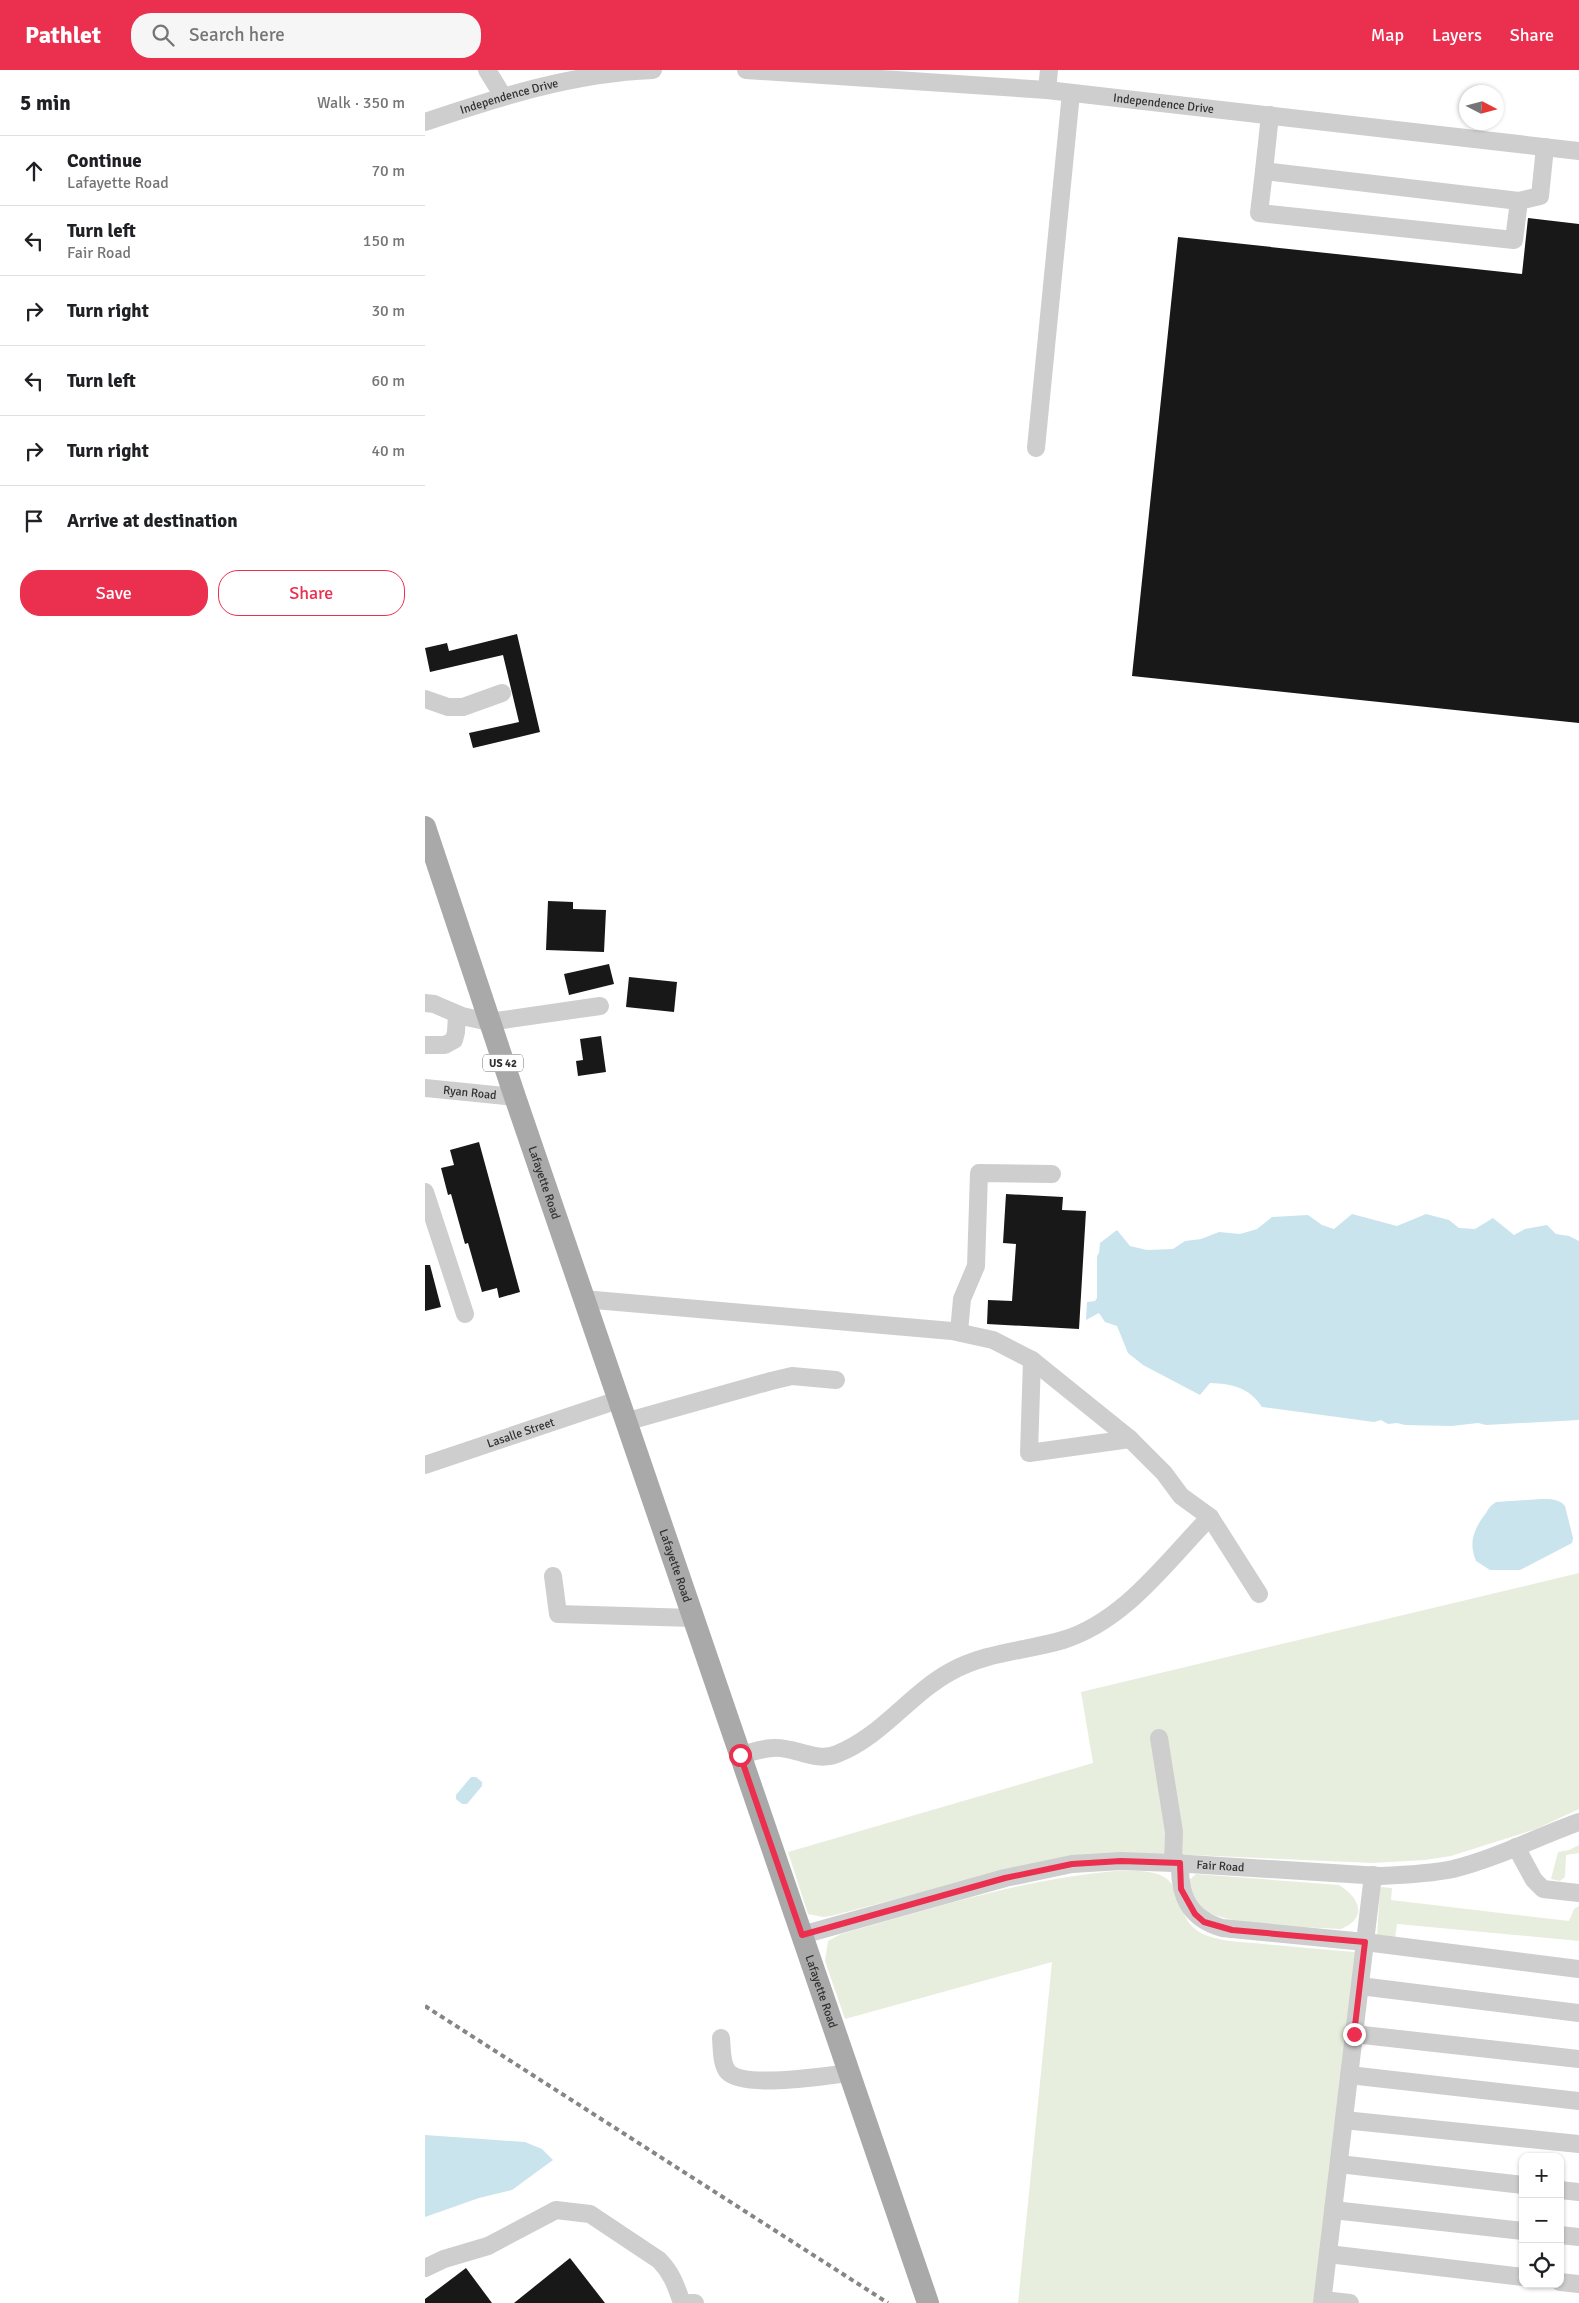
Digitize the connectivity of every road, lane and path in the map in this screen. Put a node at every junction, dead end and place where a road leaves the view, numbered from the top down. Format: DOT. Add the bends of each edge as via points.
graph roads {
  1 [pos="487,70"];
  2 [pos="653,70"];
  3 [pos="746,70"];
  4 [pos="1049,70"];
  5 [pos="798,72"];
  6 [pos="1047,90"];
  7 [pos="1071,93"];
  8 [pos="503,96"];
  9 [pos="1270,116"];
  10 [pos="425,122"];
  11 [pos="1545,147"];
  12 [pos="1579,151"];
  13 [pos="1264,171"];
  14 [pos="1519,200"];
  15 [pos="1036,448"];
  16 [pos="502,692"];
  17 [pos="425,699"];
  18 [pos="425,827"];
  19 [pos="425,1003"];
  20 [pos="600,1006"];
  21 [pos="457,1015"];
  22 [pos="489,1022"];
  23 [pos="425,1045"];
  24 [pos="425,1088"];
  25 [pos="515,1097"];
  26 [pos="1052,1174"];
  27 [pos="425,1192"];
  28 [pos="583,1299"];
  29 [pos="465,1314"];
  30 [pos="959,1332"];
  31 [pos="1032,1360"];
  32 [pos="836,1380"];
  33 [pos="618,1400"];
  34 [pos="625,1422"];
  35 [pos="1130,1439"];
  36 [pos="425,1465"];
  37 [pos="1210,1517"];
  38 [pos="553,1576"];
  39 [pos="1259,1594"];
  40 [pos="693,1618"];
  41 [pos="1159,1738"];
  42 [pos="740,1755"];
  43 [pos="1579,1822"];
  44 [pos="1517,1848"];
  45 [pos="1176,1863"];
  46 [pos="1373,1875"];
  47 [pos="1579,1893"];
  48 [pos="802,1935"];
  49 [pos="1365,1942"];
  50 [pos="1579,1970"];
  51 [pos="1360,1986"];
  52 [pos="1579,2012"];
  53 [pos="1354,2034"];
  54 [pos="721,2038"];
  55 [pos="1579,2059"];
  56 [pos="849,2074"];
  57 [pos="1349,2075"];
  58 [pos="1579,2101"];
  59 [pos="1344,2120"];
  60 [pos="1579,2144"];
  61 [pos="1339,2164"];
  62 [pos="1519,2186"];
  63 [pos="1564,2190"];
  64 [pos="1579,2192"];
  65 [pos="1333,2210"];
  66 [pos="1519,2231"];
  67 [pos="1564,2235"];
  68 [pos="1579,2237"];
  69 [pos="1328,2254"];
  70 [pos="425,2268"];
  71 [pos="1519,2277"];
  72 [pos="1564,2282"];
  73 [pos="1579,2284"];
  74 [pos="932,2302"];
  75 [pos="1323,2302"];
  76 [pos="681,2303"];
  77 [pos="695,2303"];
  78 [pos="1350,2303"];
  1 -- 8 [label="street"];
  2 -- 8 [label="street, Independence Drive" via="550,84"];
  3 -- 5 [label="street, Independence Drive"];
  4 -- 6 [label="street"];
  5 -- 6 [label="street, Independence Drive"];
  6 -- 7 [label="street, Independence Drive"];
  7 -- 9 [label="street, Independence Drive"];
  7 -- 15 [label="street"];
  8 -- 10 [label="street, Independence Drive"];
  9 -- 11 [label="street, Independence Drive"];
  9 -- 13 [label="street"];
  11 -- 12 [label="street, Independence Drive"];
  11 -- 14 [label="street" via="1540,196"];
  13 -- 14 [label="street"];
  13 -- 14 [label="street" via="1259,213 1514,240"];
  16 -- 17 [label="street" via="463,707"];
  18 -- 22 [label="main road, Lafayette Road / US 42"];
  19 -- 21 [label="street"];
  20 -- 22 [label="street"];
  21 -- 22 [label="street"];
  21 -- 23 [label="street" via="457,1032 453,1040 445,1045"];
  22 -- 25 [label="main road, Lafayette Road / US 42"];
  24 -- 25 [label="street, Ryan Road"];
  25 -- 28 [label="main road, Lafayette Road / US 42"];
  26 -- 30 [label="street" via="979,1173 976,1266 962,1299"];
  27 -- 29 [label="street"];
  28 -- 30 [label="street"];
  28 -- 33 [label="main road, Lafayette Road / US 42"];
  30 -- 31 [label="street" via="993,1340"];
  31 -- 35 [label="street"];
  31 -- 35 [label="street" via="1029,1453"];
  32 -- 34 [label="street" via="792,1376 771,1380"];
  33 -- 34 [label="main road, Lafayette Road / US 42"];
  33 -- 36 [label="street, Lasalle Street"];
  34 -- 40 [label="main road, Lafayette Road / US 42"];
  35 -- 37 [label="street" via="1164,1473 1181,1496"];
  37 -- 39 [label="street"];
  37 -- 42 [label="street" via="1132,1598 1106,1619 1065,1639 977,1660 949,1672 871,1734 835,1755 812,1756 775,1747"];
  38 -- 40 [label="street" via="558,1614"];
  40 -- 42 [label="main road, Lafayette Road / US 42"];
  41 -- 45 [label="street"];
  42 -- 48 [label="main road, Lafayette Road / US 42"];
  43 -- 44 [label="street, Fair Road"];
  44 -- 46 [label="street, Fair Road" via="1452,1869"];
  44 -- 47 [label="street" via="1534,1880 1543,1889"];
  45 -- 46 [label="street, Fair Road"];
  45 -- 48 [label="street, Fair Road" via="1121,1861 1072,1864 1005,1878"];
  45 -- 49 [label="street" via="1181,1889 1195,1914 1204,1922 1232,1930"];
  46 -- 49 [label="street"];
  48 -- 56 [label="main road, Lafayette Road / US 42"];
  49 -- 50 [label="street"];
  49 -- 51 [label="street"];
  51 -- 52 [label="street"];
  51 -- 53 [label="street"];
  53 -- 55 [label="street"];
  53 -- 57 [label="street"];
  54 -- 56 [label="street" via="724,2066 730,2074 741,2078 804,2079"];
  56 -- 74 [label="main road, Lafayette Road / US 42"];
  57 -- 58 [label="street"];
  57 -- 59 [label="street"];
  59 -- 60 [label="street"];
  59 -- 61 [label="street"];
  61 -- 62 [label="street"];
  61 -- 65 [label="street"];
  63 -- 64 [label="street"];
  65 -- 66 [label="street"];
  65 -- 69 [label="street"];
  67 -- 68 [label="street"];
  69 -- 71 [label="street"];
  69 -- 75 [label="street"];
  70 -- 76 [label="street" via="488,2246 556,2210 591,2214 663,2265 675,2283"];
  72 -- 73 [label="street"];
  75 -- 78 [label="street"];
  76 -- 77 [label="street"];
}
